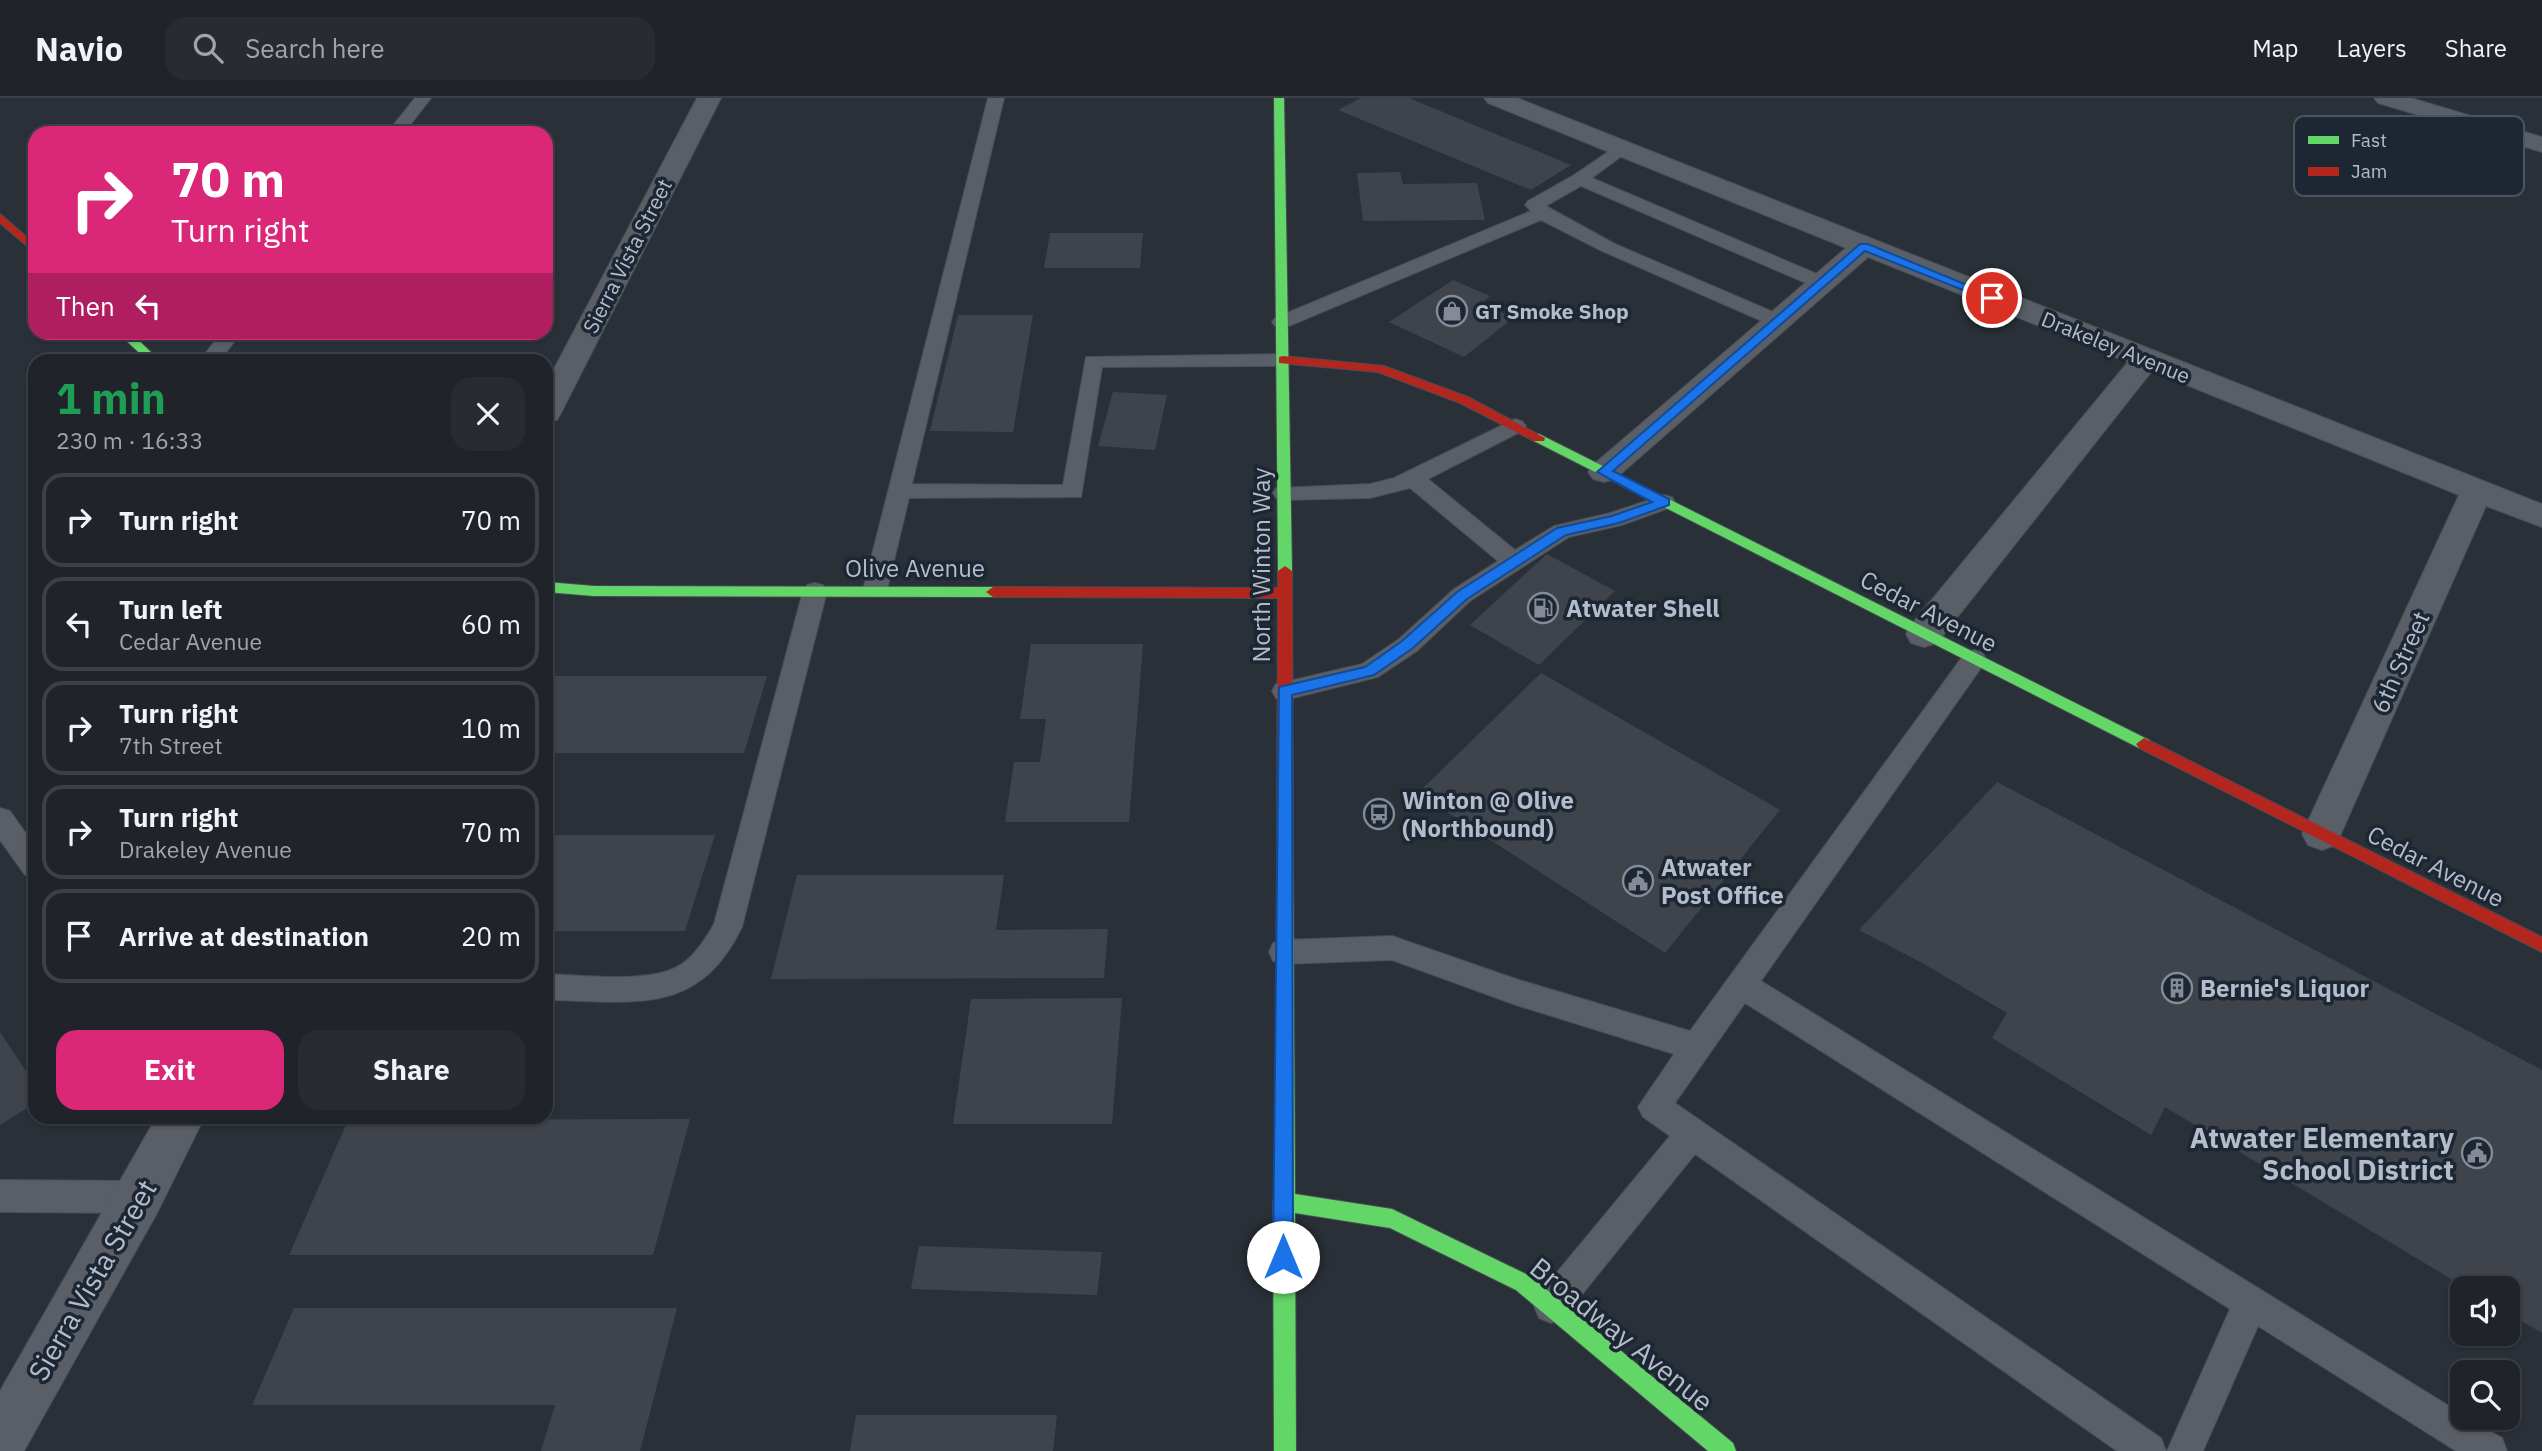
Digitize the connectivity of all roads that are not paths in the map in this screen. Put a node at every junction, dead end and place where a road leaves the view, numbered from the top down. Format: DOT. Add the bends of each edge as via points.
graph roads {
  1 [pos="423,98"];
  2 [pos="709,98"];
  3 [pos="996,98"];
  4 [pos="1279,98"];
  5 [pos="1496,98"];
  6 [pos="2386,98"];
  7 [pos="2446,116"];
  8 [pos="401,126"];
  9 [pos="2524,140"];
  10 [pos="2542,145"];
  11 [pos="1621,148"];
  12 [pos="1580,179"];
  13 [pos="1540,214"];
  14 [pos="0,217"];
  15 [pos="28,243"];
  16 [pos="1864,246"];
  17 [pos="1822,283"];
  18 [pos="1778,321"];
  19 [pos="1282,322"];
  20 [pos="132,340"];
  21 [pos="226,340"];
  22 [pos="147,354"];
  23 [pos="215,354"];
  24 [pos="2146,359"];
  25 [pos="1283,360"];
  26 [pos="553,399"];
  27 [pos="1515,426"];
  28 [pos="1604,472"];
  29 [pos="1412,478"];
  30 [pos="2477,490"];
  31 [pos="899,491"];
  32 [pos="1284,493"];
  33 [pos="1664,502"];
  34 [pos="2542,516"];
  35 [pos="1514,562"];
  36 [pos="553,588"];
  37 [pos="875,590"];
  38 [pos="815,591"];
  39 [pos="1285,593"];
  40 [pos="1924,634"];
  41 [pos="1974,659"];
  42 [pos="1284,691"];
  43 [pos="0,819"];
  44 [pos="2322,834"];
  45 [pos="28,857"];
  46 [pos="2542,945"];
  47 [pos="1283,952"];
  48 [pos="1742,985"];
  49 [pos="553,987"];
  50 [pos="1698,1048"];
  51 [pos="178,1124"];
  52 [pos="1692,1134"];
  53 [pos="0,1196"];
  54 [pos="140,1197"];
  55 [pos="1283,1202"];
  56 [pos="2251,1302"];
  57 [pos="1551,1306"];
  58 [pos="0,1442"];
  59 [pos="1285,1451"];
  60 [pos="1726,1451"];
  61 [pos="2148,1451"];
  62 [pos="2185,1451"];
  63 [pos="2489,1451"];
  1 -- 8 [label="lane"];
  2 -- 26 [label="street, Sierra Vista Street"];
  3 -- 31 [label="lane"];
  4 -- 19 [label="main road, North Winton Way"];
  5 -- 11 [label="street, Drakeley Avenue"];
  6 -- 7 [label="street"];
  9 -- 10 [label="street"];
  11 -- 12 [label="lane"];
  11 -- 16 [label="street, Drakeley Avenue"];
  12 -- 13 [label="lane" via="1534,205"];
  12 -- 17 [label="lane"];
  13 -- 18 [label="lane"];
  13 -- 19 [label="lane"];
  14 -- 15 [label="main road"];
  16 -- 17 [label="street"];
  16 -- 24 [label="street, Drakeley Avenue"];
  17 -- 18 [label="street"];
  18 -- 28 [label="street"];
  19 -- 25 [label="main road, North Winton Way"];
  20 -- 22 [label="main road"];
  21 -- 23 [label="lane"];
  24 -- 30 [label="street, Drakeley Avenue"];
  24 -- 40 [label="street"];
  25 -- 27 [label="main road, Cedar Avenue" via="1380,369 1464,400"];
  25 -- 31 [label="lane" via="1093,361 1073,492"];
  25 -- 32 [label="main road, North Winton Way"];
  27 -- 28 [label="main road, Cedar Avenue"];
  27 -- 29 [label="lane"];
  28 -- 33 [label="main road, Cedar Avenue"];
  29 -- 32 [label="lane" via="1370,491"];
  29 -- 35 [label="lane"];
  30 -- 34 [label="street, Drakeley Avenue"];
  30 -- 44 [label="street, 6th Street"];
  31 -- 37 [label="lane"];
  32 -- 39 [label="main road, North Winton Way"];
  33 -- 35 [label="lane" via="1614,520 1562,531"];
  33 -- 40 [label="main road, Cedar Avenue"];
  35 -- 42 [label="lane" via="1462,595 1408,645 1369,671"];
  36 -- 38 [label="main road, Olive Avenue"];
  37 -- 38 [label="main road, Olive Avenue"];
  37 -- 39 [label="main road, Olive Avenue"];
  38 -- 49 [label="lane" via="728,927 713,954 679,981"];
  39 -- 42 [label="main road, North Winton Way"];
  40 -- 41 [label="main road, Cedar Avenue"];
  41 -- 44 [label="main road, Cedar Avenue"];
  41 -- 48 [label="lane"];
  42 -- 47 [label="main road, North Winton Way"];
  43 -- 45 [label="lane"];
  44 -- 46 [label="main road, Cedar Avenue"];
  47 -- 50 [label="lane" via="1392,948"];
  47 -- 55 [label="main road, North Winton Way"];
  48 -- 50 [label="lane"];
  48 -- 56 [label="lane"];
  50 -- 52 [label="lane" via="1654,1107"];
  51 -- 54 [label="street, Sierra Vista Street"];
  52 -- 57 [label="lane"];
  52 -- 61 [label="lane"];
  53 -- 54 [label="lane"];
  54 -- 58 [label="street, Sierra Vista Street"];
  55 -- 57 [label="main road, Broadway Avenue" via="1392,1219 1523,1283"];
  55 -- 59 [label="main road, North Winton Way"];
  56 -- 62 [label="lane"];
  56 -- 63 [label="lane"];
  57 -- 60 [label="main road, Broadway Avenue"];
}
